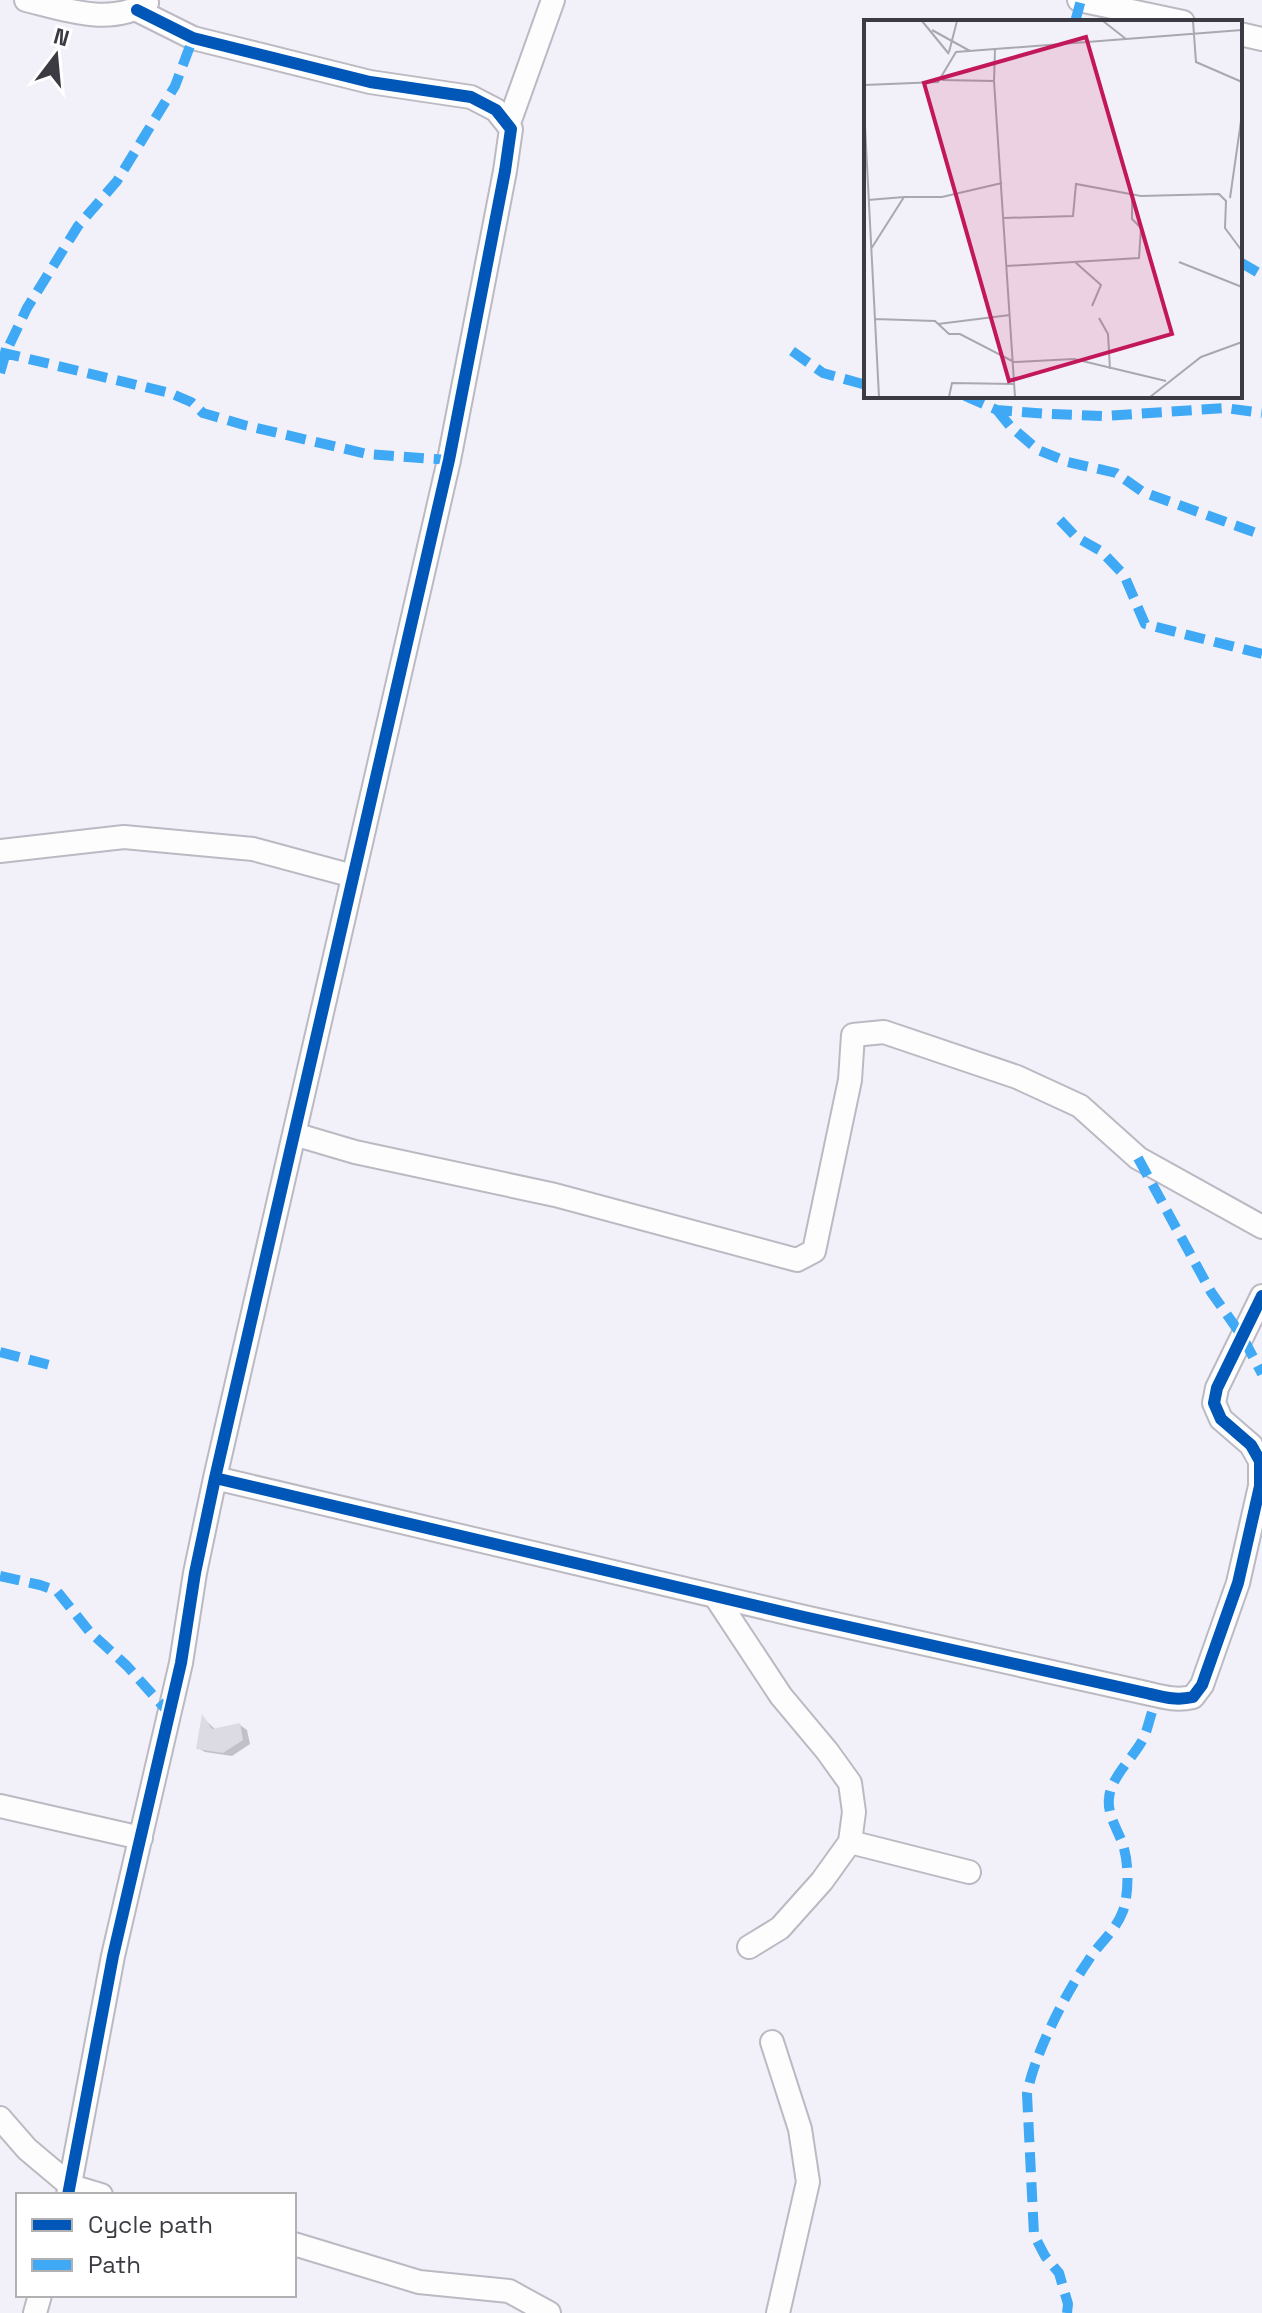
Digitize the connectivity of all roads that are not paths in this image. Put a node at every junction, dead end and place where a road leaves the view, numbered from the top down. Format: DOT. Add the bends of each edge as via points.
graph roads {
  1 [pos="26,0"];
  2 [pos="553,0"];
  3 [pos="1079,0"];
  4 [pos="144,5"];
  5 [pos="1174,20"];
  6 [pos="1242,34"];
  7 [pos="1262,39"];
  8 [pos="509,123"];
  9 [pos="0,851"];
  10 [pos="353,876"];
  11 [pos="294,1134"];
  12 [pos="1262,1227"];
  13 [pos="1262,1296"];
  14 [pos="215,1478"];
  15 [pos="715,1596"];
  16 [pos="0,1806"];
  17 [pos="141,1838"];
  18 [pos="850,1842"];
  19 [pos="969,1872"];
  20 [pos="749,1947"];
  21 [pos="772,2042"];
  22 [pos="0,2118"];
  23 [pos="70,2191"];
  24 [pos="296,2245"];
  25 [pos="549,2313"];
  26 [pos="778,2313"];
  1 -- 4 [label="street" via="102,15"];
  2 -- 8 [label="street"];
  3 -- 5 [label="street"];
  4 -- 8 [label="street" via="193,38 370,82 471,97"];
  6 -- 7 [label="street"];
  8 -- 10 [label="street" via="505,171 451,451"];
  9 -- 10 [label="street" via="124,837 253,849"];
  10 -- 11 [label="street"];
  11 -- 12 [label="street" via="555,1195 797,1260 814,1251 850,1080 853,1035 884,1032 1017,1077 1080,1106 1138,1158"];
  11 -- 14 [label="street"];
  13 -- 15 [label="street" via="1214,1403 1221,1419 1251,1445 1260,1461 1260,1486 1238,1583 1193,1697 1176,1700"];
  14 -- 15 [label="street"];
  14 -- 17 [label="street"];
  15 -- 18 [label="street" via="781,1696 850,1783"];
  16 -- 17 [label="street"];
  17 -- 23 [label="street" via="113,1956"];
  18 -- 19 [label="street"];
  18 -- 20 [label="street" via="780,1928"];
  21 -- 26 [label="street" via="800,2129 808,2182"];
  22 -- 23 [label="street"];
  24 -- 25 [label="street" via="419,2282 509,2291"];
}
